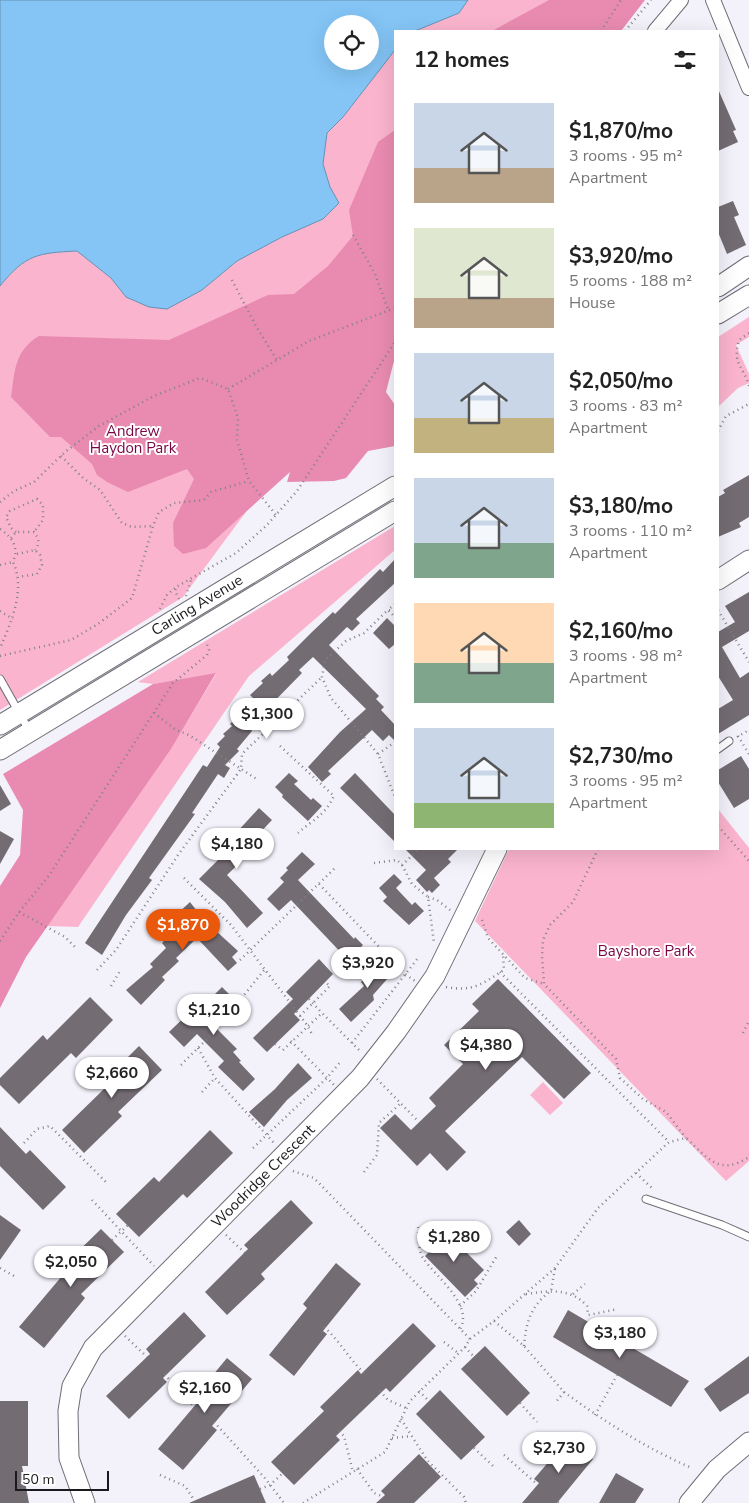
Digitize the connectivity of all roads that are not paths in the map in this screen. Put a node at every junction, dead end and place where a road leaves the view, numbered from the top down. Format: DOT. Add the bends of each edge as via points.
graph roads {
  1 [pos="681,0"];
  2 [pos="712,0"];
  3 [pos="656,30"];
  4 [pos="749,88"];
  5 [pos="749,266"];
  6 [pos="719,286"];
  7 [pos="749,295"];
  8 [pos="719,313"];
  9 [pos="394,487"];
  10 [pos="394,512"];
  11 [pos="749,560"];
  12 [pos="719,579"];
  13 [pos="0,679"];
  14 [pos="19,714"];
  15 [pos="0,725"];
  16 [pos="30,732"];
  17 [pos="729,741"];
  18 [pos="719,748"];
  19 [pos="0,750"];
  20 [pos="497,850"];
  21 [pos="646,1199"];
  22 [pos="749,1237"];
  23 [pos="749,1442"];
  24 [pos="86,1503"];
  25 [pos="689,1503"];
  1 -- 3 [label="street"];
  2 -- 4 [label="street"];
  5 -- 6 [label="main road"];
  7 -- 8 [label="main road"];
  9 -- 14 [label="main road, Carling Avenue"];
  10 -- 16 [label="main road, Carling Avenue"];
  11 -- 12 [label="main road"];
  13 -- 14 [label="lane"];
  14 -- 15 [label="main road, Carling Avenue"];
  14 -- 16 [label="lane"];
  16 -- 19 [label="main road, Carling Avenue"];
  17 -- 18 [label="lane"];
  20 -- 24 [label="main road, Woodridge Crescent" via="473,920 396,1032 365,1062 279,1162 93,1348 72,1386 68,1411 69,1458"];
  21 -- 22 [label="lane" via="722,1224"];
  23 -- 25 [label="main road" via="717,1469"];
}
